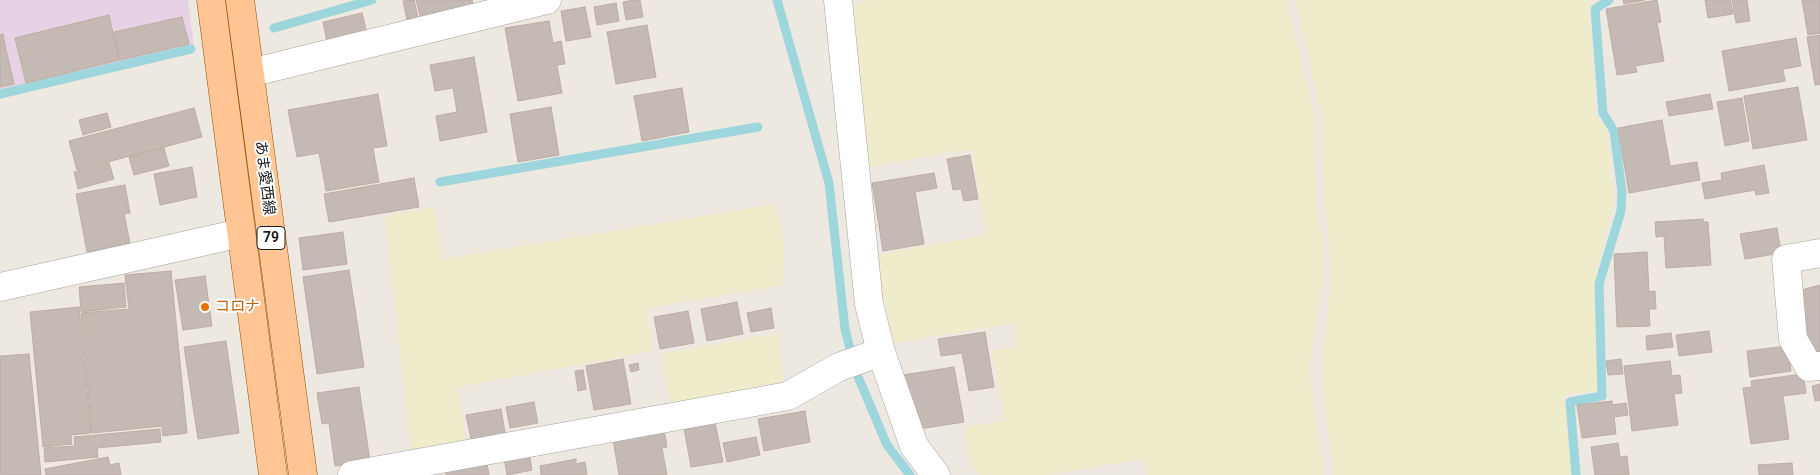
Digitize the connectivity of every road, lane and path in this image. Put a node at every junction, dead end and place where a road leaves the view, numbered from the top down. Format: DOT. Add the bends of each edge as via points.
graph roads {
  1 [pos="211,0"];
  2 [pos="240,0"];
  3 [pos="547,0"];
  4 [pos="838,0"];
  5 [pos="250,73"];
  6 [pos="241,233"];
  7 [pos="1820,253"];
  8 [pos="0,287"];
  9 [pos="873,355"];
  10 [pos="1820,366"];
  11 [pos="273,475"];
  12 [pos="302,475"];
  13 [pos="352,475"];
  14 [pos="936,475"];
  1 -- 6 [label="main road, あま愛西線 / 79"];
  2 -- 5 [label="main road, あま愛西線 / 79"];
  3 -- 5 [label="street"];
  4 -- 9 [label="street"];
  5 -- 12 [label="main road, あま愛西線 / 79"];
  6 -- 8 [label="street"];
  6 -- 11 [label="main road, あま愛西線 / 79"];
  7 -- 10 [label="street" via="1786,259 1793,339 1809,367"];
  9 -- 13 [label="street" via="839,367 788,396"];
  9 -- 14 [label="street" via="914,446"];
}
